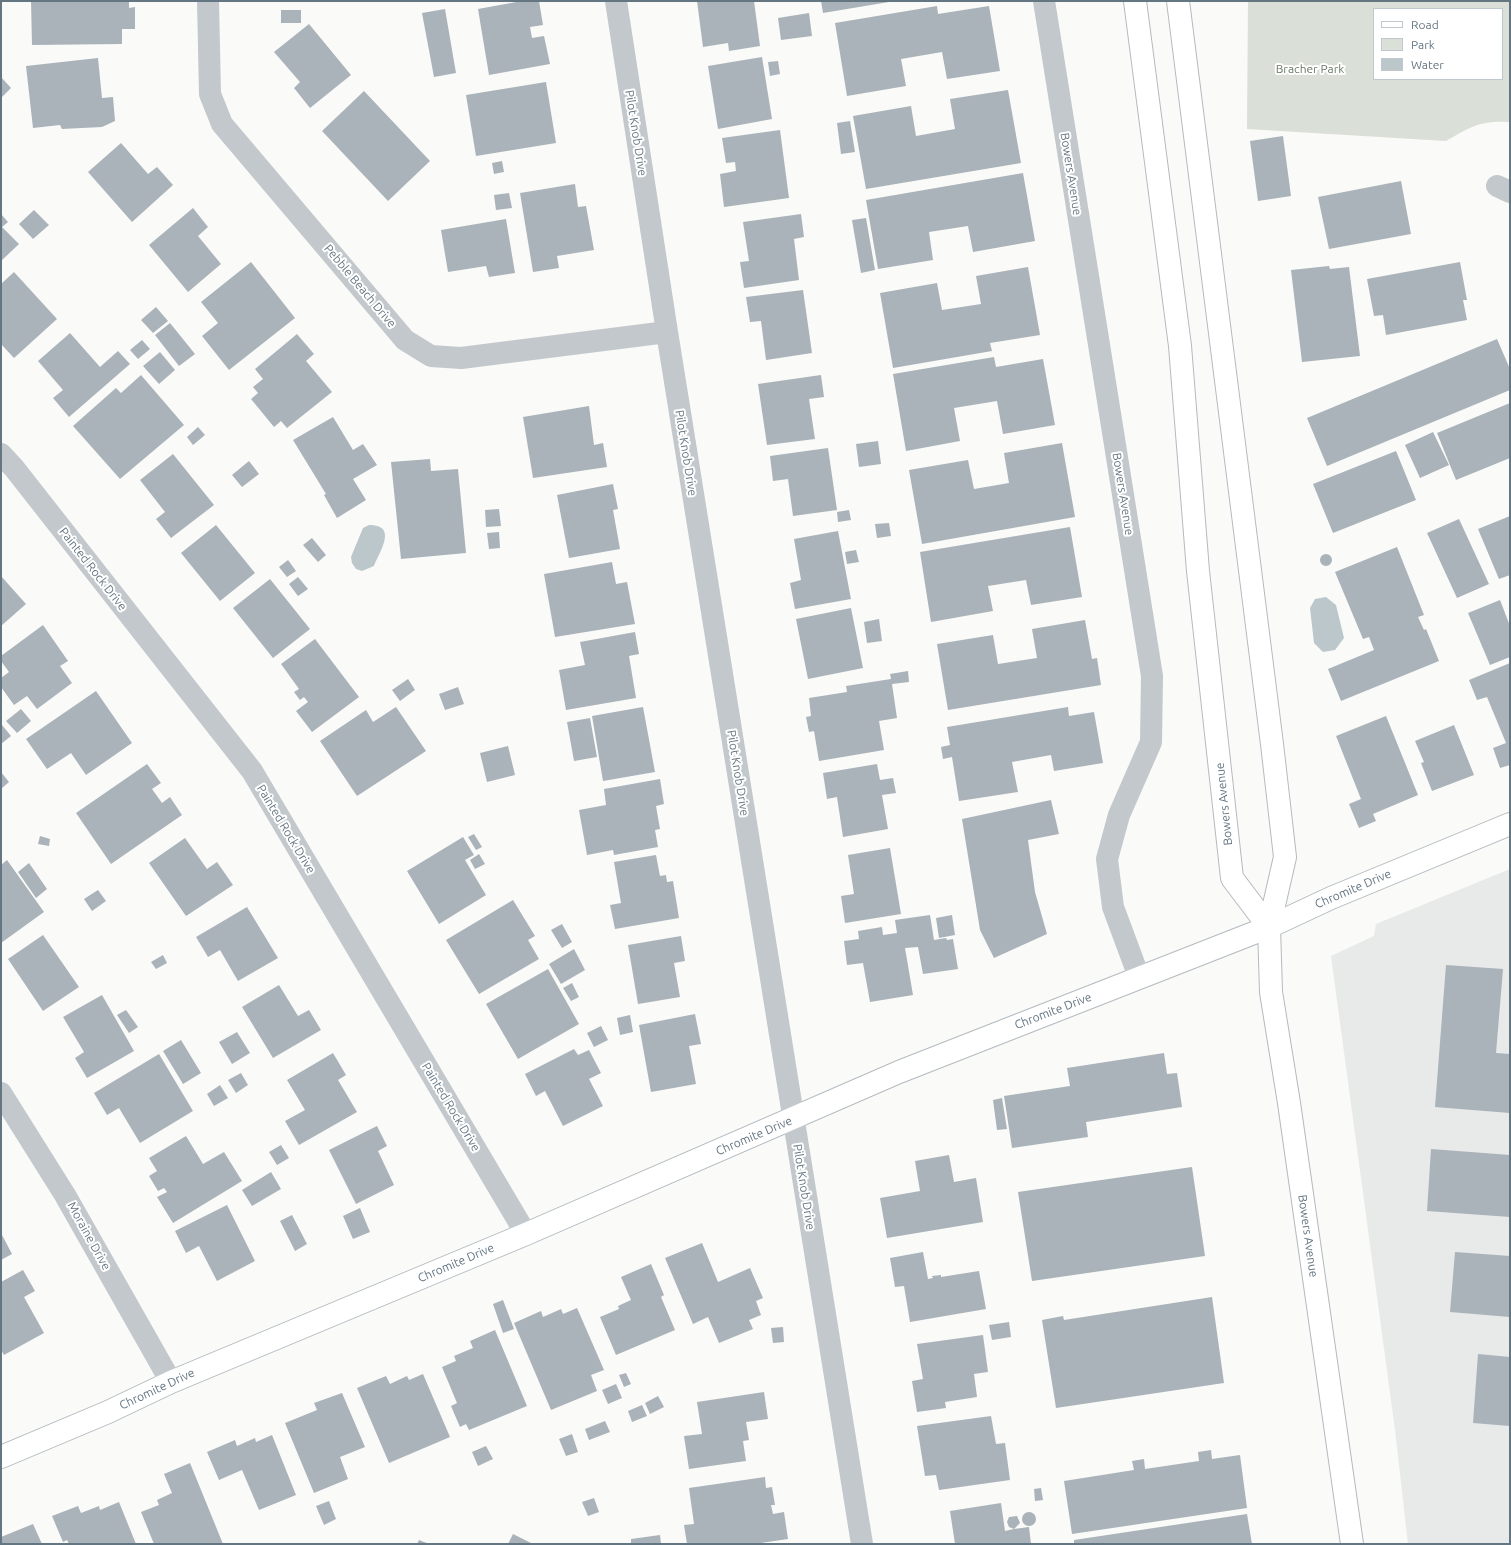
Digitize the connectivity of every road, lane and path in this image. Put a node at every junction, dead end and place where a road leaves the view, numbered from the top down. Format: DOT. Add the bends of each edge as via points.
graph roads {
  1 [pos="208,1"];
  2 [pos="616,1"];
  3 [pos="1044,1"];
  4 [pos="1135,1"];
  5 [pos="1178,1"];
  6 [pos="667,332"];
  7 [pos="1,454"];
  8 [pos="1510,824"];
  9 [pos="1268,927"];
  10 [pos="1139,977"];
  11 [pos="1,1093"];
  12 [pos="793,1119"];
  13 [pos="526,1234"];
  14 [pos="171,1382"];
  15 [pos="1,1457"];
  16 [pos="862,1544"];
  17 [pos="1352,1544"];
  1 -- 6 [label="street, Pebble Beach Drive" via="210,94 222,124 405,340 431,356 461,358"];
  2 -- 6 [label="street, Pilot Knob Drive"];
  3 -- 10 [label="street, Bowers Avenue" via="1152,676 1152,742 1119,815 1107,859 1114,907"];
  4 -- 9 [label="main road, Bowers Avenue" via="1180,346 1198,571 1232,878"];
  5 -- 9 [label="main road, Bowers Avenue" via="1270,721 1284,857"];
  6 -- 12 [label="street, Pilot Knob Drive"];
  7 -- 13 [label="street, Painted Rock Drive" via="252,772"];
  8 -- 9 [label="main road, Chromite Drive" via="1331,898"];
  9 -- 10 [label="main road, Chromite Drive"];
  9 -- 17 [label="main road, Bowers Avenue" via="1271,992"];
  10 -- 12 [label="main road, Chromite Drive" via="899,1072"];
  11 -- 14 [label="street, Moraine Drive" via="65,1194"];
  12 -- 13 [label="main road, Chromite Drive"];
  12 -- 16 [label="street, Pilot Knob Drive"];
  13 -- 14 [label="main road, Chromite Drive"];
  14 -- 15 [label="main road, Chromite Drive" via="108,1412"];
}
